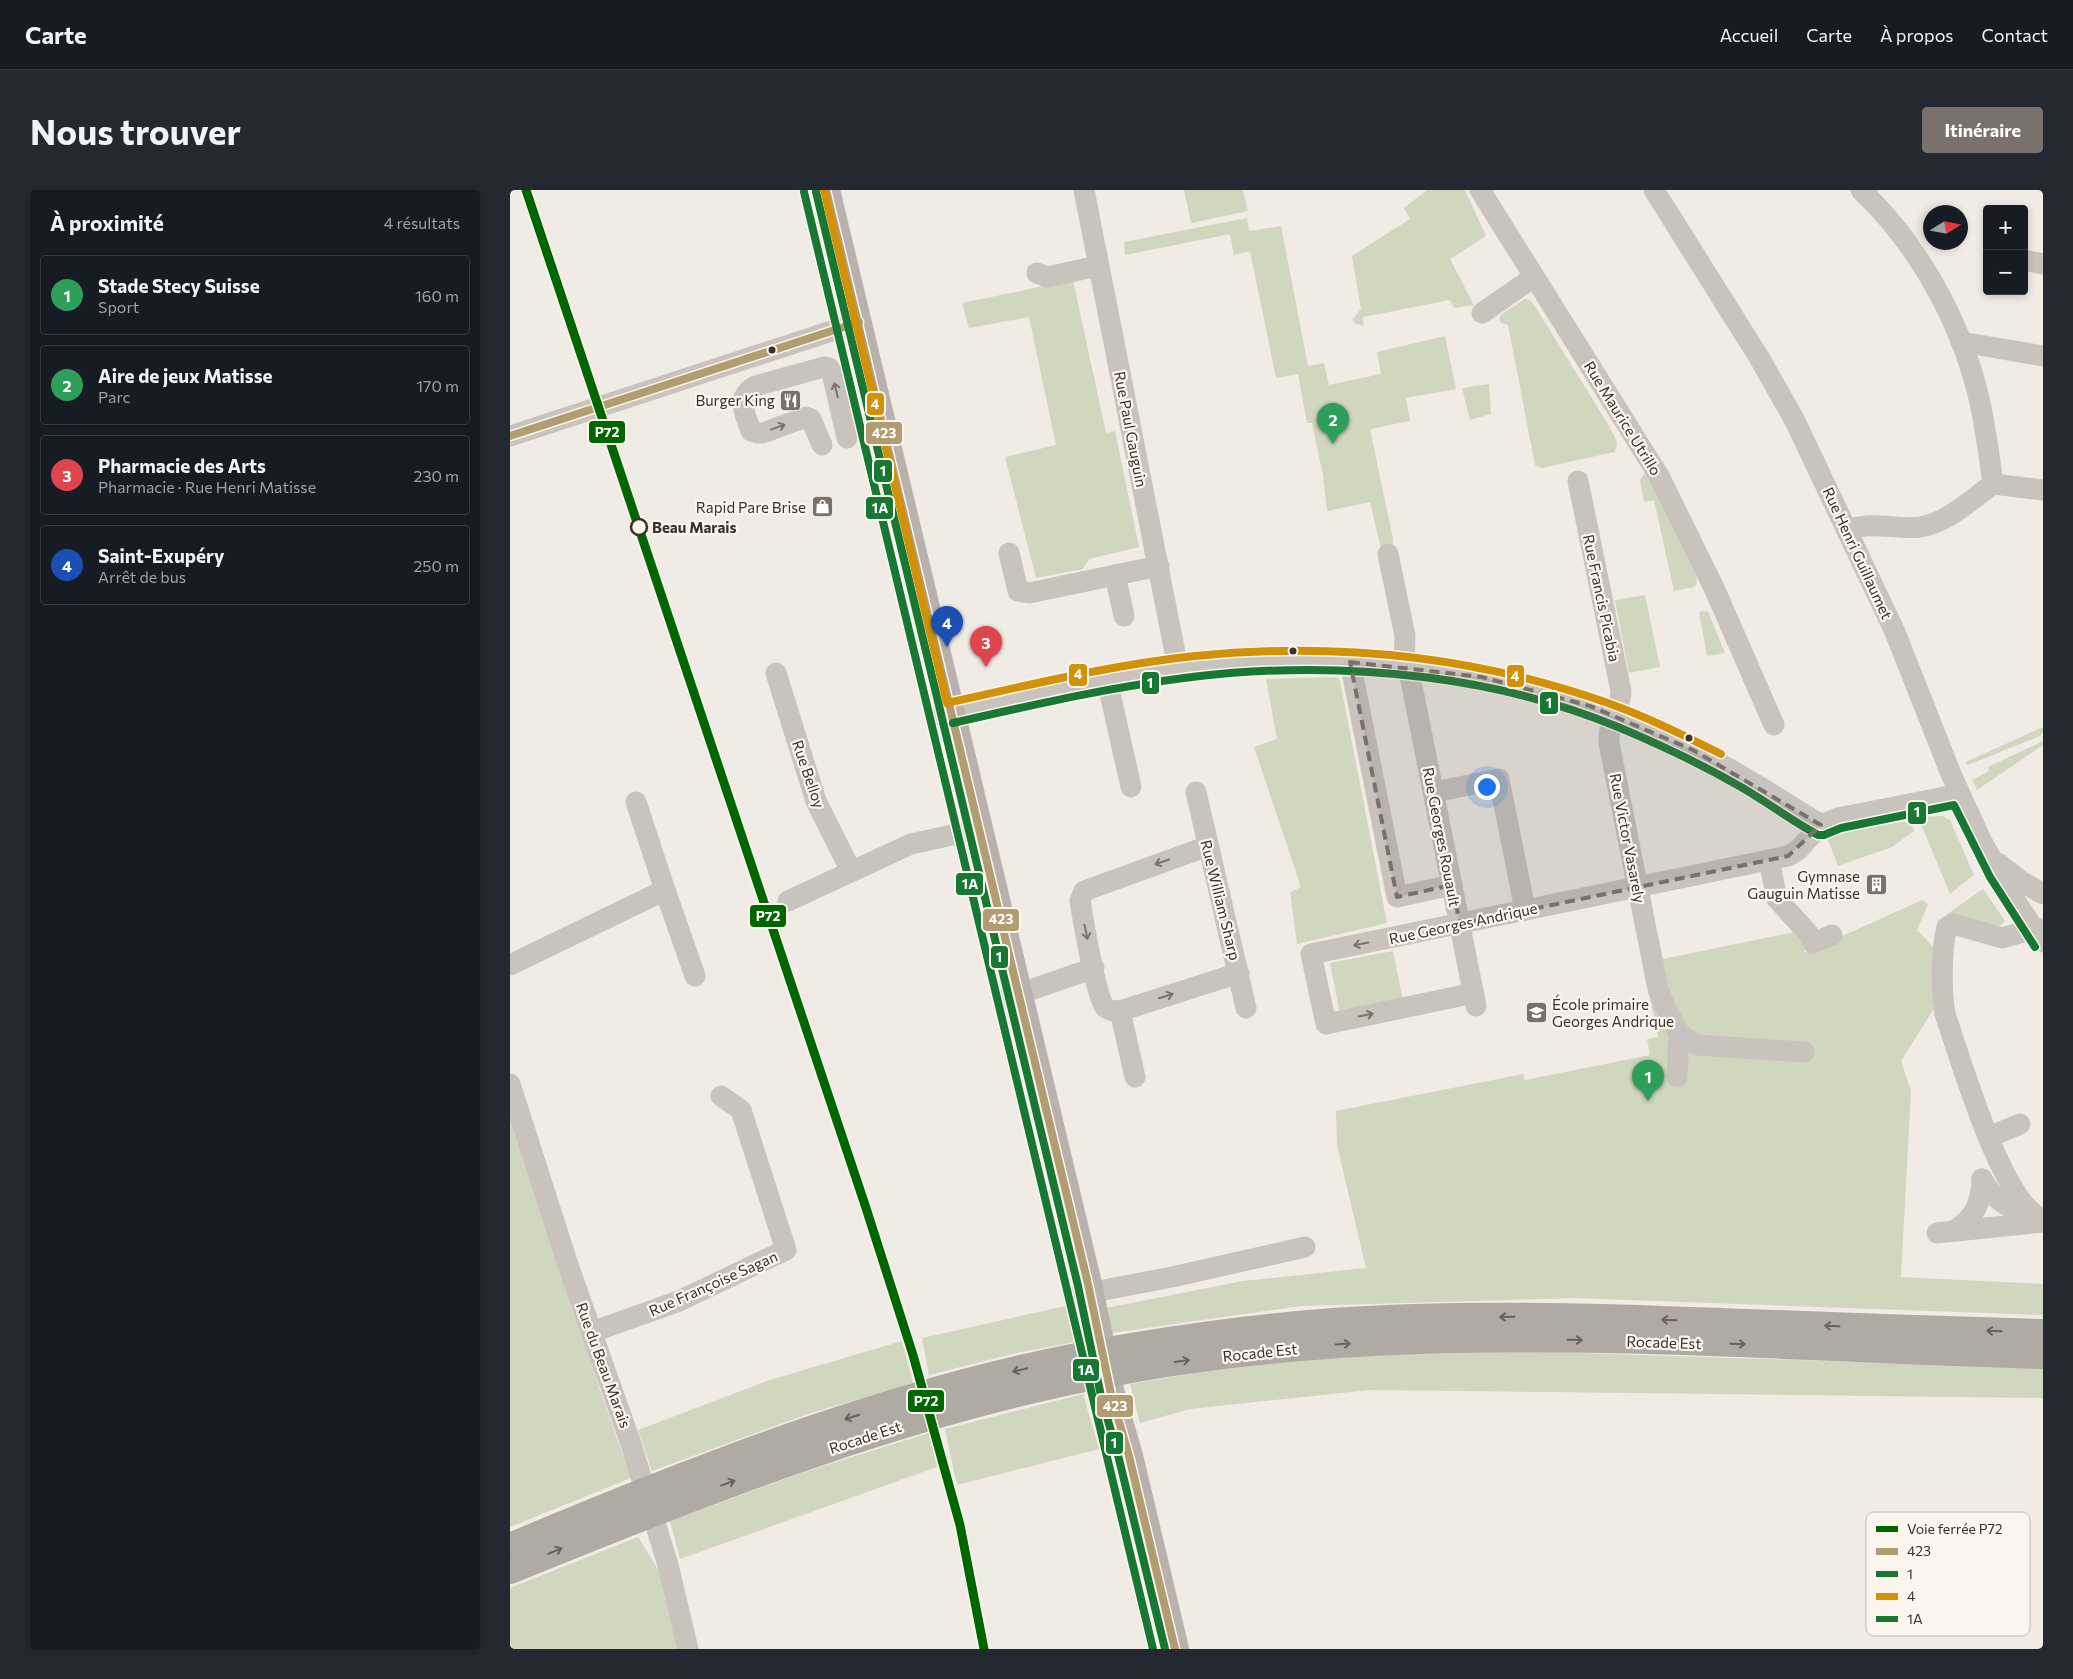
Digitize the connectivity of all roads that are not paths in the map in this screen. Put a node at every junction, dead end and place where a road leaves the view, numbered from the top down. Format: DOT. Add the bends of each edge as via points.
graph roads {
  1 [pos="814,190"];
  2 [pos="826,190"];
  3 [pos="1084,190"];
  4 [pos="1480,190"];
  5 [pos="1654,190"];
  6 [pos="1861,190"];
  7 [pos="2028,261"];
  8 [pos="2043,264"];
  9 [pos="1098,266"];
  10 [pos="1037,273"];
  11 [pos="1534,277"];
  12 [pos="1482,313"];
  13 [pos="853,324"];
  14 [pos="1961,342"];
  15 [pos="2043,356"];
  16 [pos="510,436"];
  17 [pos="847,438"];
  18 [pos="822,446"];
  19 [pos="1578,481"];
  20 [pos="1993,484"];
  21 [pos="2043,490"];
  22 [pos="1847,531"];
  23 [pos="1008,553"];
  24 [pos="1388,554"];
  25 [pos="1158,566"];
  26 [pos="1115,575"];
  27 [pos="1124,616"];
  28 [pos="1350,662"];
  29 [pos="1406,666"];
  30 [pos="1178,668"];
  31 [pos="776,673"];
  32 [pos="1107,680"];
  33 [pos="946,714"];
  34 [pos="1615,715"];
  35 [pos="1774,725"];
  36 [pos="1131,788"];
  37 [pos="1196,792"];
  38 [pos="1434,792"];
  39 [pos="1960,794"];
  40 [pos="636,802"];
  41 [pos="1821,825"];
  42 [pos="973,830"];
  43 [pos="1208,846"];
  44 [pos="1990,857"];
  45 [pos="1769,860"];
  46 [pos="851,871"];
  47 [pos="1452,886"];
  48 [pos="1638,886"];
  49 [pos="665,890"];
  50 [pos="2043,894"];
  51 [pos="788,901"];
  52 [pos="1526,910"];
  53 [pos="1460,924"];
  54 [pos="2037,925"];
  55 [pos="1832,935"];
  56 [pos="510,965"];
  57 [pos="1094,968"];
  58 [pos="1239,973"];
  59 [pos="695,976"];
  60 [pos="1013,996"];
  61 [pos="1475,1000"];
  62 [pos="1246,1008"];
  63 [pos="1120,1011"];
  64 [pos="1679,1033"];
  65 [pos="1804,1052"];
  66 [pos="1676,1076"];
  67 [pos="1136,1077"];
  68 [pos="510,1084"];
  69 [pos="721,1096"];
  70 [pos="2020,1124"];
  71 [pos="1989,1137"];
  72 [pos="2042,1220"];
  73 [pos="1305,1247"];
  74 [pos="1084,1293"];
  75 [pos="592,1332"];
  76 [pos="2043,1333"];
  77 [pos="2043,1355"];
  78 [pos="1131,1358"];
  79 [pos="622,1512"];
  80 [pos="510,1547"];
  81 [pos="510,1570"];
  82 [pos="688,1649"];
  83 [pos="1163,1649"];
  84 [pos="1175,1649"];
  1 -- 13 [label="main road"];
  2 -- 13 [label="main road"];
  3 -- 9 [label="street, Rue Paul Gauguin"];
  4 -- 11 [label="street, Rue Maurice Utrillo"];
  5 -- 22 [label="street, Rue Henri Guillaumet" via="1783,397"];
  6 -- 14 [label="street" via="1913,252"];
  7 -- 8 [label="street"];
  9 -- 10 [label="street" via="1047,277"];
  9 -- 25 [label="street, Rue Paul Gauguin"];
  11 -- 12 [label="street"];
  11 -- 35 [label="street, Rue Maurice Utrillo" via="1659,476"];
  13 -- 16 [label="street"];
  13 -- 33 [label="main road"];
  14 -- 15 [label="street"];
  14 -- 20 [label="street" via="1981,409"];
  17 -- 18 [label="street, one-way" via="832,373 828,368 755,386 746,392 743,408 751,430 763,432 806,417 812,419"];
  19 -- 34 [label="street, Rue Francis Picabia" via="1621,691"];
  20 -- 21 [label="street"];
  20 -- 22 [label="street" via="1945,518 1928,525 1860,525"];
  22 -- 39 [label="street, Rue Henri Guillaumet" via="1895,632"];
  23 -- 26 [label="street" via="1018,591 1029,593"];
  24 -- 29 [label="street, Rue Georges Rouault" via="1405,636"];
  25 -- 26 [label="street"];
  25 -- 30 [label="street, Rue Paul Gauguin"];
  26 -- 27 [label="street"];
  28 -- 29 [label="street"];
  28 -- 30 [label="street" via="1258,661"];
  28 -- 47 [label="street" via="1397,897"];
  29 -- 34 [label="street" via="1526,687"];
  29 -- 38 [label="street, Rue Georges Rouault"];
  30 -- 32 [label="street"];
  31 -- 46 [label="street, Rue Belloy" via="816,801"];
  32 -- 33 [label="street"];
  32 -- 36 [label="street"];
  33 -- 42 [label="main road"];
  34 -- 41 [label="street" via="1693,750 1770,792"];
  34 -- 48 [label="street, Rue Victor Vasarely" via="1609,731 1609,743"];
  37 -- 43 [label="street, Rue William Sharp"];
  38 -- 47 [label="street, Rue Georges Rouault"];
  38 -- 52 [label="street" via="1499,779"];
  39 -- 41 [label="street" via="1838,818"];
  39 -- 44 [label="street, Rue Henri Guillaumet"];
  40 -- 49 [label="street"];
  41 -- 45 [label="street, Rue Georges Andrique" via="1795,853"];
  42 -- 46 [label="street" via="911,844"];
  42 -- 60 [label="main road"];
  43 -- 57 [label="street, one-way" via="1084,891 1080,901"];
  43 -- 58 [label="street, Rue William Sharp"];
  44 -- 50 [label="street"];
  44 -- 54 [label="street, Rue Henri Guillaumet"];
  45 -- 48 [label="street, Rue Georges Andrique"];
  45 -- 55 [label="street" via="1777,899 1813,943"];
  46 -- 51 [label="street"];
  47 -- 53 [label="street, Rue Georges Rouault"];
  48 -- 52 [label="street, Rue Georges Andrique"];
  48 -- 64 [label="street, Rue Victor Vasarely" via="1652,961 1665,1007"];
  49 -- 56 [label="street"];
  49 -- 59 [label="street"];
  52 -- 53 [label="street, Rue Georges Andrique"];
  53 -- 61 [label="street, Rue Georges Rouault"];
  53 -- 61 [label="street, Rue Georges Andrique, one-way" via="1311,954 1326,1024 1414,1005"];
  54 -- 71 [label="street" via="2002,938 1953,924 1947,927 1944,940 1945,1014"];
  57 -- 60 [label="street"];
  57 -- 63 [label="street" via="1104,1006"];
  58 -- 62 [label="street, Rue William Sharp"];
  63 -- 58 [label="street, one-way"];
  60 -- 74 [label="main road"];
  63 -- 67 [label="street"];
  64 -- 65 [label="street" via="1706,1047"];
  64 -- 66 [label="street"];
  68 -- 75 [label="street, Rue du Beau Marais"];
  69 -- 75 [label="street, Rue Françoise Sagan" via="741,1110 786,1250 680,1301"];
  70 -- 71 [label="street"];
  71 -- 72 [label="street" via="2014,1192 2032,1214"];
  72 -- 72 [label="street" via="2004,1205 1993,1196 1982,1179 1979,1204 1974,1214 1945,1232"];
  73 -- 74 [label="street"];
  74 -- 83 [label="main road"];
  74 -- 84 [label="main road" via="1129,1456"];
  75 -- 82 [label="street, Rue du Beau Marais" via="661,1540"];
  76 -- 78 [label="highway, Rocade Est, one-way" via="1624,1318 1502,1317 1336,1322 1218,1334"];
  78 -- 77 [label="highway, Rocade Est, one-way" via="1212,1357 1319,1346 1484,1339 1644,1340"];
  78 -- 79 [label="highway, Rocade Est" via="967,1394 901,1413 790,1461 680,1490"];
  79 -- 80 [label="highway, Rocade Est"];
  81 -- 79 [label="highway, Rocade Est, one-way"];
}
